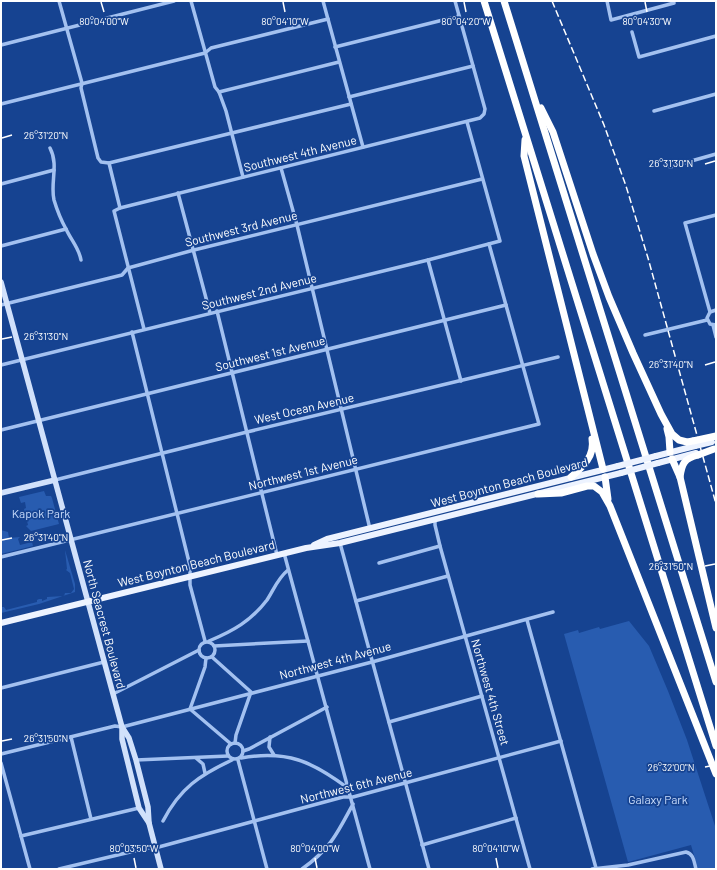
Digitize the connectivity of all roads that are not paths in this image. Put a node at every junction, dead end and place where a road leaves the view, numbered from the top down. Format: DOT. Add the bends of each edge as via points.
graph roads {
  1 [pos="59,1"];
  2 [pos="174,1"];
  3 [pos="191,1"];
  4 [pos="323,1"];
  5 [pos="455,1"];
  6 [pos="484,1"];
  7 [pos="504,1"];
  8 [pos="607,1"];
  9 [pos="673,1"];
  10 [pos="459,16"];
  11 [pos="328,19"];
  12 [pos="67,28"];
  13 [pos="632,32"];
  14 [pos="716,36"];
  15 [pos="1,45"];
  16 [pos="335,47"];
  17 [pos="205,53"];
  18 [pos="339,62"];
  19 [pos="473,66"];
  20 [pos="82,83"];
  21 [pos="219,92"];
  22 [pos="532,92"];
  23 [pos="716,94"];
  24 [pos="349,97"];
  25 [pos="1,104"];
  26 [pos="351,104"];
  27 [pos="654,111"];
  28 [pos="467,122"];
  29 [pos="231,134"];
  30 [pos="525,134"];
  31 [pos="363,147"];
  32 [pos="50,148"];
  33 [pos="716,154"];
  34 [pos="109,163"];
  35 [pos="670,167"];
  36 [pos="282,168"];
  37 [pos="54,170"];
  38 [pos="244,177"];
  39 [pos="482,179"];
  40 [pos="1,184"];
  41 [pos="178,193"];
  42 [pos="120,208"];
  43 [pos="716,214"];
  44 [pos="296,225"];
  45 [pos="66,229"];
  46 [pos="489,244"];
  47 [pos="1,246"];
  48 [pos="194,250"];
  49 [pos="81,260"];
  50 [pos="428,260"];
  51 [pos="128,268"];
  52 [pos="1,282"];
  53 [pos="311,288"];
  54 [pos="4,305"];
  55 [pos="506,305"];
  56 [pos="716,310"];
  57 [pos="217,311"];
  58 [pos="710,312"];
  59 [pos="210,313"];
  60 [pos="444,320"];
  61 [pos="708,320"];
  62 [pos="714,325"];
  63 [pos="144,329"];
  64 [pos="132,332"];
  65 [pos="645,335"];
  66 [pos="716,337"];
  67 [pos="326,350"];
  68 [pos="558,357"];
  69 [pos="22,359"];
  70 [pos="1,365"];
  71 [pos="522,365"];
  72 [pos="233,372"];
  73 [pos="461,381"];
  74 [pos="147,393"];
  75 [pos="341,410"];
  76 [pos="589,413"];
  77 [pos="661,414"];
  78 [pos="39,420"];
  79 [pos="1,430"];
  80 [pos="247,432"];
  81 [pos="716,436"];
  82 [pos="716,440"];
  83 [pos="696,449"];
  84 [pos="715,449"];
  85 [pos="162,453"];
  86 [pos="671,456"];
  87 [pos="356,469"];
  88 [pos="603,469"];
  89 [pos="570,477"];
  90 [pos="606,477"];
  91 [pos="680,477"];
  92 [pos="55,480"];
  93 [pos="262,492"];
  94 [pos="1,493"];
  95 [pos="538,494"];
  96 [pos="478,502"];
  97 [pos="610,506"];
  98 [pos="177,513"];
  99 [pos="435,520"];
  100 [pos="370,529"];
  101 [pos="71,540"];
  102 [pos="340,543"];
  103 [pos="440,546"];
  104 [pos="309,547"];
  105 [pos="284,553"];
  106 [pos="277,555"];
  107 [pos="1,557"];
  108 [pos="379,562"];
  109 [pos="288,570"];
  110 [pos="190,576"];
  111 [pos="448,576"];
  112 [pos="88,601"];
  113 [pos="356,602"];
  114 [pos="553,612"];
  115 [pos="527,620"];
  116 [pos="1,623"];
  117 [pos="716,628"];
  118 [pos="465,635"];
  119 [pos="205,641"];
  120 [pos="209,641"];
  121 [pos="308,641"];
  122 [pos="214,646"];
  123 [pos="199,650"];
  124 [pos="212,657"];
  125 [pos="206,658"];
  126 [pos="104,662"];
  127 [pos="372,662"];
  128 [pos="318,675"];
  129 [pos="716,682"];
  130 [pos="1,688"];
  131 [pos="251,692"];
  132 [pos="113,694"];
  133 [pos="482,696"];
  134 [pos="327,707"];
  135 [pos="190,709"];
  136 [pos="388,722"];
  137 [pos="122,727"];
  138 [pos="71,737"];
  139 [pos="270,737"];
  140 [pos="561,741"];
  141 [pos="235,743"];
  142 [pos="230,744"];
  143 [pos="716,746"];
  144 [pos="243,751"];
  145 [pos="1,754"];
  146 [pos="274,755"];
  147 [pos="228,756"];
  148 [pos="499,757"];
  149 [pos="196,758"];
  150 [pos="239,759"];
  151 [pos="136,760"];
  152 [pos="232,760"];
  153 [pos="1,763"];
  154 [pos="205,773"];
  155 [pos="716,774"];
  156 [pos="405,783"];
  157 [pos="349,788"];
  158 [pos="351,798"];
  159 [pos="353,804"];
  160 [pos="140,808"];
  161 [pos="516,818"];
  162 [pos="91,819"];
  163 [pos="163,821"];
  164 [pos="254,821"];
  165 [pos="149,823"];
  166 [pos="21,836"];
  167 [pos="422,845"];
  168 [pos="155,848"];
  169 [pos="596,868"];
  170 [pos="30,869"];
  171 [pos="59,869"];
  172 [pos="161,869"];
  173 [pos="267,869"];
  174 [pos="302,869"];
  175 [pos="370,869"];
  176 [pos="429,869"];
  177 [pos="530,869"];
  178 [pos="592,869"];
  179 [pos="696,869"];
  1 -- 12 [label="street"];
  2 -- 12 [label="street"];
  3 -- 17 [label="street"];
  4 -- 11 [label="street"];
  5 -- 10 [label="street"];
  6 -- 30 [label="highway"];
  7 -- 22 [label="highway"];
  8 -- 9 [label="street" via="611,20 674,3"];
  10 -- 16 [label="street"];
  10 -- 19 [label="street"];
  11 -- 16 [label="street"];
  11 -- 17 [label="street" via="211,48"];
  12 -- 15 [label="street"];
  12 -- 20 [label="street"];
  13 -- 14 [label="street" via="639,57"];
  16 -- 18 [label="street"];
  17 -- 20 [label="street"];
  17 -- 21 [label="street" via="215,87"];
  18 -- 21 [label="street"];
  18 -- 24 [label="street"];
  19 -- 24 [label="street"];
  19 -- 28 [label="street, Southwest 4th Avenue" via="485,109 480,118"];
  20 -- 25 [label="street"];
  20 -- 34 [label="street" via="80,88 98,158 101,162"];
  21 -- 29 [label="street"];
  22 -- 77 [label="highway" via="553,132 609,297"];
  22 -- 129 [label="highway"];
  23 -- 27 [label="street"];
  24 -- 26 [label="street"];
  26 -- 29 [label="street"];
  26 -- 31 [label="street"];
  28 -- 31 [label="street, Southwest 4th Avenue"];
  28 -- 39 [label="street"];
  29 -- 34 [label="street"];
  29 -- 38 [label="street"];
  30 -- 76 [label="highway" via="524,156"];
  30 -- 143 [label="highway"];
  31 -- 36 [label="street, Southwest 4th Avenue"];
  32 -- 37 [label="street" via="54,158"];
  33 -- 35 [label="street"];
  34 -- 42 [label="street"];
  36 -- 38 [label="street, Southwest 4th Avenue"];
  36 -- 44 [label="street"];
  37 -- 40 [label="street"];
  37 -- 45 [label="street" via="54,200"];
  38 -- 41 [label="street, Southwest 4th Avenue"];
  39 -- 44 [label="street, Southwest 3rd Avenue"];
  39 -- 46 [label="street, Southwest 2nd Avenue" via="500,241"];
  41 -- 42 [label="street, Southwest 4th Avenue"];
  41 -- 48 [label="street"];
  42 -- 51 [label="street" via="114,211"];
  43 -- 58 [label="street" via="685,223"];
  44 -- 48 [label="street, Southwest 3rd Avenue"];
  44 -- 53 [label="street"];
  45 -- 47 [label="street"];
  45 -- 49 [label="street" via="78,249"];
  46 -- 50 [label="street, Southwest 2nd Avenue"];
  46 -- 55 [label="street"];
  48 -- 51 [label="street, Southwest 3rd Avenue"];
  48 -- 59 [label="street"];
  50 -- 53 [label="street, Southwest 2nd Avenue"];
  50 -- 60 [label="street"];
  51 -- 54 [label="street, Southwest 3rd Avenue" via="122,275"];
  51 -- 63 [label="street"];
  52 -- 54 [label="street, North Seacrest Boulevard"];
  53 -- 57 [label="street, Southwest 2nd Avenue"];
  53 -- 67 [label="street"];
  54 -- 69 [label="street, North Seacrest Boulevard"];
  55 -- 60 [label="street, Southwest 1st Avenue"];
  55 -- 71 [label="street"];
  56 -- 58 [label="street"];
  57 -- 59 [label="street, Southwest 2nd Avenue"];
  57 -- 72 [label="street"];
  58 -- 61 [label="street"];
  59 -- 63 [label="street, Southwest 2nd Avenue"];
  60 -- 67 [label="street, Southwest 1st Avenue"];
  60 -- 73 [label="street"];
  61 -- 62 [label="street"];
  61 -- 65 [label="street"];
  62 -- 66 [label="street"];
  63 -- 64 [label="street, Southwest 2nd Avenue"];
  64 -- 69 [label="street, Southwest 2nd Avenue"];
  64 -- 74 [label="street"];
  67 -- 72 [label="street, Southwest 1st Avenue"];
  67 -- 75 [label="street"];
  68 -- 71 [label="street, West Ocean Avenue"];
  69 -- 70 [label="street, Southwest 2nd Avenue"];
  69 -- 78 [label="street, North Seacrest Boulevard"];
  71 -- 73 [label="street, West Ocean Avenue"];
  71 -- 87 [label="street, Northwest 1st Avenue" via="539,424"];
  72 -- 74 [label="street, Southwest 1st Avenue"];
  72 -- 80 [label="street"];
  73 -- 75 [label="street, West Ocean Avenue"];
  74 -- 78 [label="street, Southwest 1st Avenue"];
  74 -- 85 [label="street"];
  75 -- 80 [label="street, West Ocean Avenue"];
  75 -- 87 [label="street"];
  76 -- 88 [label="highway"];
  76 -- 89 [label="highway" via="591,452 584,466"];
  77 -- 83 [label="highway" via="674,436"];
  77 -- 86 [label="highway" via="669,436"];
  78 -- 79 [label="street, Southwest 1st Avenue"];
  78 -- 92 [label="street, North Seacrest Boulevard"];
  80 -- 85 [label="street, West Ocean Avenue"];
  80 -- 93 [label="street"];
  81 -- 83 [label="highway, bridge"];
  82 -- 83 [label="main road, West Boynton Beach Boulevard, bridge"];
  83 -- 84 [label="highway, bridge"];
  83 -- 86 [label="main road, West Boynton Beach Boulevard"];
  83 -- 91 [label="highway" via="681,467"];
  85 -- 92 [label="street, West Ocean Avenue"];
  85 -- 98 [label="street"];
  86 -- 88 [label="main road, West Boynton Beach Boulevard, bridge" via="656,456"];
  86 -- 90 [label="main road, West Boynton Beach Boulevard, bridge" via="658,463"];
  86 -- 91 [label="highway"];
  87 -- 93 [label="street, Northwest 1st Avenue"];
  87 -- 100 [label="street"];
  88 -- 89 [label="main road, West Boynton Beach Boulevard"];
  88 -- 90 [label="main road"];
  89 -- 96 [label="main road, West Boynton Beach Boulevard"];
  90 -- 95 [label="main road, West Boynton Beach Boulevard"];
  90 -- 97 [label="highway"];
  91 -- 117 [label="highway"];
  92 -- 94 [label="street"];
  92 -- 101 [label="street, North Seacrest Boulevard"];
  93 -- 98 [label="street, Northwest 1st Avenue"];
  93 -- 106 [label="street"];
  95 -- 97 [label="highway" via="561,493 594,486 602,492"];
  95 -- 99 [label="main road, West Boynton Beach Boulevard"];
  96 -- 99 [label="main road" via="464,509 440,515"];
  96 -- 100 [label="main road, West Boynton Beach Boulevard"];
  97 -- 155 [label="highway"];
  98 -- 101 [label="street, Northwest 1st Avenue"];
  98 -- 110 [label="street" via="190,566"];
  99 -- 102 [label="main road, West Boynton Beach Boulevard"];
  99 -- 103 [label="street, Northwest 4th Street"];
  100 -- 104 [label="main road, West Boynton Beach Boulevard" via="327,539"];
  101 -- 107 [label="street, Northwest 1st Avenue"];
  101 -- 112 [label="street, North Seacrest Boulevard"];
  102 -- 104 [label="main road, West Boynton Beach Boulevard"];
  102 -- 113 [label="street"];
  103 -- 108 [label="street"];
  103 -- 111 [label="street, Northwest 4th Street"];
  104 -- 105 [label="main road, West Boynton Beach Boulevard"];
  105 -- 106 [label="main road, West Boynton Beach Boulevard"];
  105 -- 109 [label="street"];
  106 -- 110 [label="main road, West Boynton Beach Boulevard"];
  109 -- 120 [label="street" via="249,620"];
  109 -- 121 [label="street"];
  110 -- 112 [label="main road, West Boynton Beach Boulevard"];
  110 -- 119 [label="street" via="190,585"];
  111 -- 113 [label="street"];
  111 -- 118 [label="street, Northwest 4th Street"];
  112 -- 116 [label="main road, West Boynton Beach Boulevard"];
  112 -- 126 [label="street, North Seacrest Boulevard"];
  113 -- 127 [label="street"];
  114 -- 115 [label="street, Northwest 4th Avenue"];
  115 -- 118 [label="street, Northwest 4th Avenue"];
  115 -- 140 [label="street"];
  118 -- 127 [label="street, Northwest 4th Avenue"];
  118 -- 133 [label="street, Northwest 4th Street"];
  119 -- 120 [label="street"];
  119 -- 123 [label="street"];
  120 -- 122 [label="street"];
  121 -- 122 [label="street"];
  121 -- 128 [label="street"];
  122 -- 124 [label="street" via="215,653"];
  123 -- 125 [label="street"];
  123 -- 132 [label="street"];
  124 -- 125 [label="street"];
  124 -- 131 [label="street"];
  125 -- 135 [label="street"];
  126 -- 130 [label="street"];
  126 -- 132 [label="street, North Seacrest Boulevard"];
  127 -- 128 [label="street, Northwest 4th Avenue"];
  127 -- 136 [label="street"];
  128 -- 131 [label="street, Northwest 4th Avenue"];
  128 -- 134 [label="street"];
  131 -- 135 [label="street, Northwest 4th Avenue"];
  131 -- 141 [label="street"];
  132 -- 137 [label="street, North Seacrest Boulevard"];
  133 -- 136 [label="street"];
  133 -- 148 [label="street, Northwest 4th Street"];
  134 -- 139 [label="street"];
  134 -- 157 [label="street"];
  135 -- 137 [label="street, Northwest 4th Avenue"];
  135 -- 142 [label="street"];
  136 -- 156 [label="street"];
  137 -- 138 [label="street, Northwest 4th Avenue" via="115,726"];
  137 -- 151 [label="street, North Seacrest Boulevard" via="129,738"];
  137 -- 160 [label="street, North Seacrest Boulevard" via="122,739"];
  138 -- 145 [label="street, Northwest 4th Avenue"];
  138 -- 162 [label="street"];
  139 -- 144 [label="street"];
  139 -- 146 [label="street" via="269,747"];
  140 -- 148 [label="street, Northwest 6th Avenue"];
  140 -- 169 [label="street"];
  141 -- 142 [label="street"];
  141 -- 144 [label="street" via="241,746"];
  142 -- 147 [label="street" via="227,748"];
  144 -- 150 [label="street"];
  146 -- 150 [label="street"];
  146 -- 157 [label="street" via="298,759 313,765"];
  147 -- 149 [label="street"];
  147 -- 152 [label="street"];
  148 -- 156 [label="street, Northwest 6th Avenue"];
  148 -- 161 [label="street, Northwest 4th Street"];
  149 -- 151 [label="street"];
  149 -- 154 [label="street" via="203,764"];
  150 -- 152 [label="street"];
  150 -- 164 [label="street"];
  151 -- 165 [label="street, North Seacrest Boulevard" via="148,807"];
  152 -- 154 [label="street"];
  153 -- 166 [label="street"];
  154 -- 163 [label="street" via="183,791"];
  156 -- 158 [label="street, Northwest 6th Avenue"];
  156 -- 167 [label="street"];
  157 -- 158 [label="street"];
  158 -- 159 [label="street"];
  158 -- 164 [label="street, Northwest 6th Avenue" via="343,797"];
  159 -- 174 [label="street" via="336,836"];
  159 -- 175 [label="street"];
  160 -- 162 [label="street"];
  160 -- 165 [label="street, North Seacrest Boulevard"];
  161 -- 167 [label="street"];
  161 -- 177 [label="street, Northwest 4th Street"];
  162 -- 166 [label="street"];
  164 -- 168 [label="street, Northwest 6th Avenue"];
  164 -- 173 [label="street"];
  165 -- 168 [label="street, North Seacrest Boulevard"];
  166 -- 170 [label="street"];
  167 -- 176 [label="street"];
  168 -- 171 [label="street, Northwest 6th Avenue"];
  168 -- 172 [label="street, North Seacrest Boulevard"];
  169 -- 178 [label="street"];
  169 -- 179 [label="street" via="628,865 688,852 693,857"];
}
